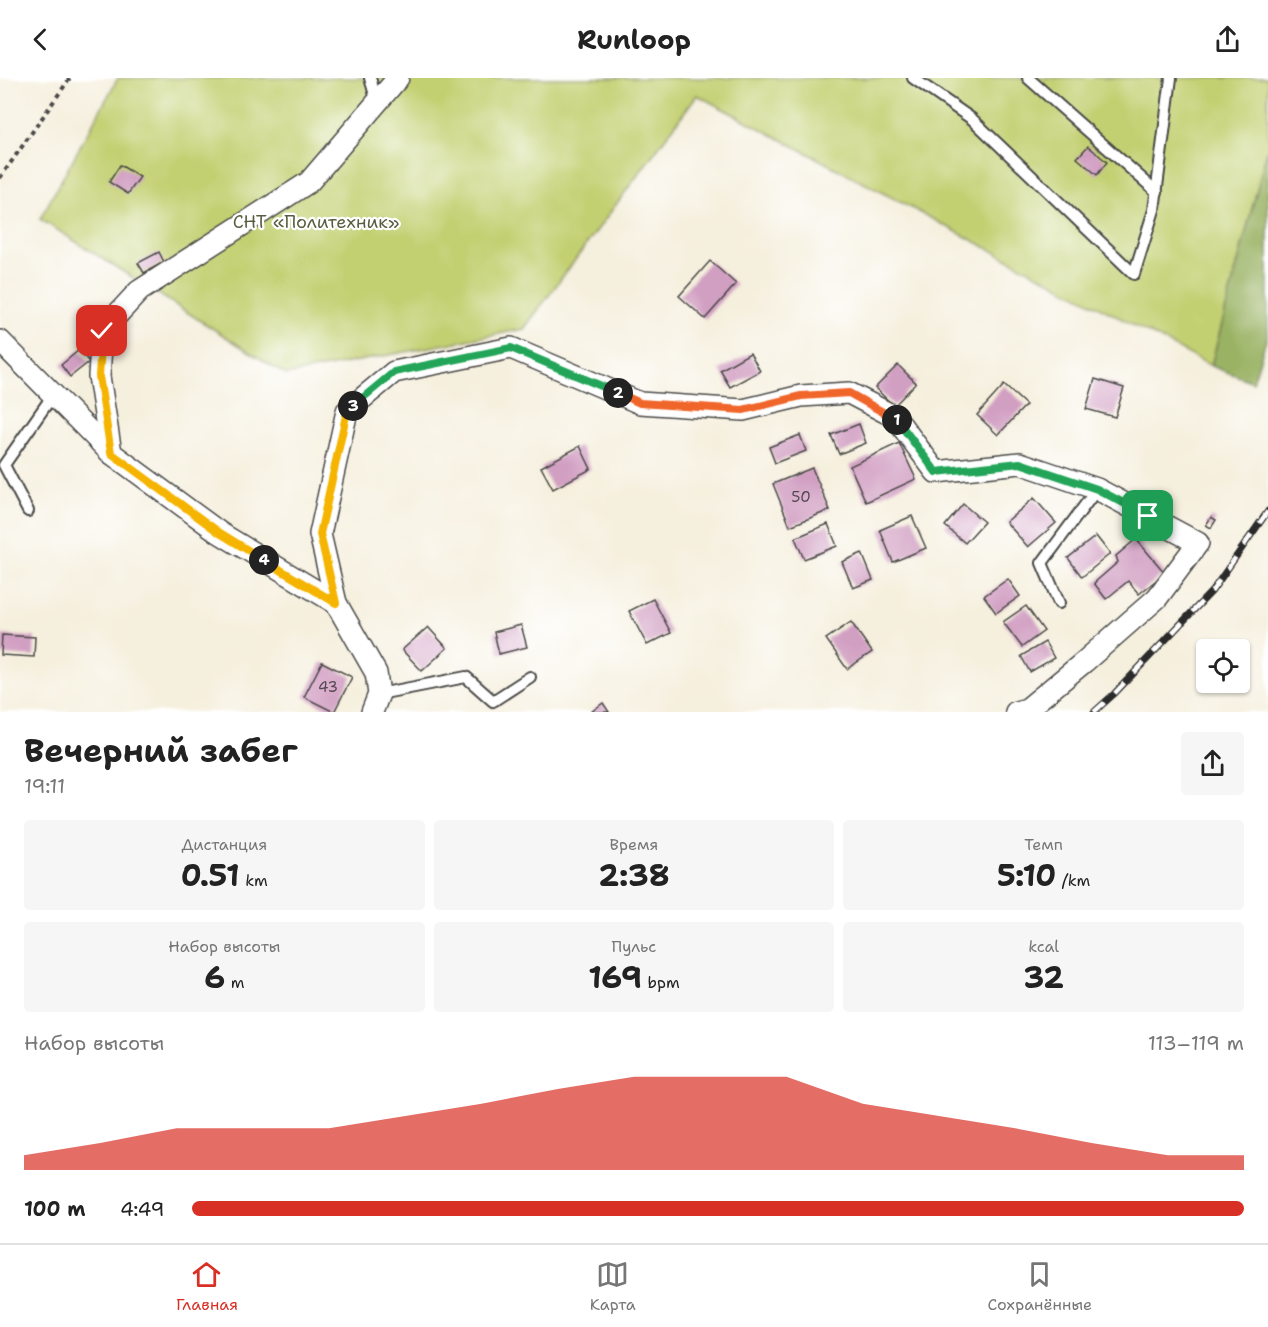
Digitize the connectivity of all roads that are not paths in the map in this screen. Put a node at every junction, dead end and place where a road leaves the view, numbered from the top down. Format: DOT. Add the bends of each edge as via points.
graph roads {
  1 [pos="370,78"];
  2 [pos="398,78"];
  3 [pos="913,78"];
  4 [pos="1028,78"];
  5 [pos="1171,78"];
  6 [pos="377,102"];
  7 [pos="1157,192"];
  8 [pos="0,341"];
  9 [pos="53,395"];
  10 [pos="111,453"];
  11 [pos="1097,489"];
  12 [pos="28,511"];
  13 [pos="336,603"];
  14 [pos="1059,603"];
  15 [pos="530,677"];
  16 [pos="376,703"];
  17 [pos="1016,712"];
  1 -- 6 [label="lane"];
  2 -- 6 [label="street"];
  3 -- 7 [label="lane" via="972,119 1134,274"];
  4 -- 7 [label="lane"];
  5 -- 7 [label="lane"];
  6 -- 10 [label="street" via="309,182 139,291 102,331 99,376"];
  8 -- 9 [label="street"];
  9 -- 10 [label="street"];
  9 -- 12 [label="lane" via="4,465"];
  10 -- 13 [label="street" via="220,533"];
  11 -- 13 [label="street" via="1020,463 936,472 895,417 849,393 801,396 743,410 640,403 511,348 394,372 347,411 320,534"];
  11 -- 14 [label="lane" via="1042,563"];
  11 -- 17 [label="street" via="1198,543 1157,598 1027,709"];
  13 -- 16 [label="street" via="376,673"];
  15 -- 16 [label="lane" via="493,700 466,677"];
}
